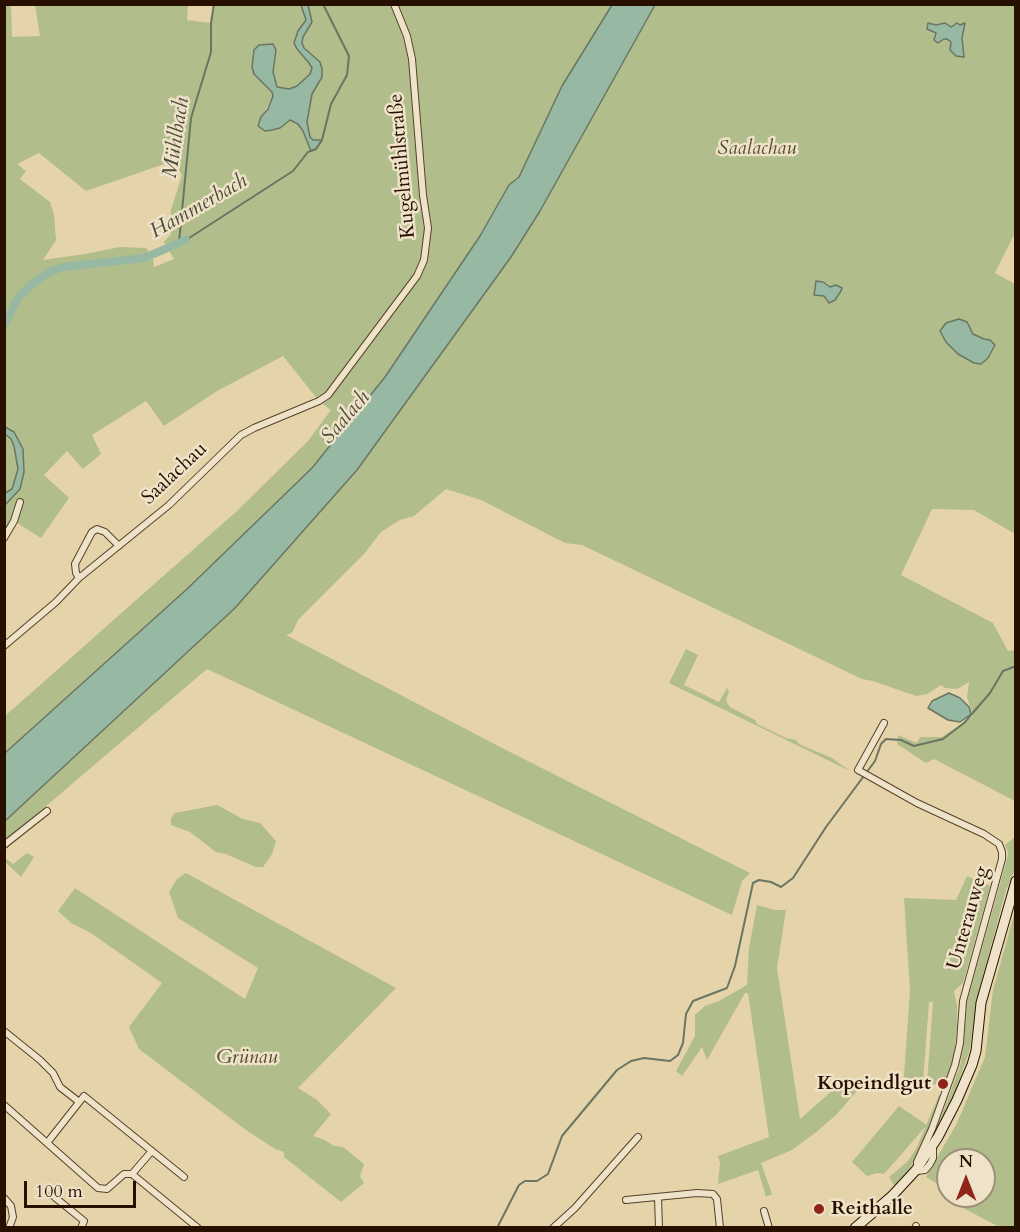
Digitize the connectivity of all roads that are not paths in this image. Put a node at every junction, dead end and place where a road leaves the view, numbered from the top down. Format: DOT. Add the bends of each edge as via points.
graph roads {
  1 [pos="394,4"];
  2 [pos="254,428"];
  3 [pos="20,502"];
  4 [pos="4,538"];
  5 [pos="119,546"];
  6 [pos="79,578"];
  7 [pos="4,646"];
  8 [pos="884,723"];
  9 [pos="47,811"];
  10 [pos="4,845"];
  11 [pos="1016,880"];
  12 [pos="4,1031"];
  13 [pos="78,1101"];
  14 [pos="4,1105"];
  15 [pos="638,1137"];
  16 [pos="47,1143"];
  17 [pos="151,1152"];
  18 [pos="916,1170"];
  19 [pos="132,1174"];
  20 [pos="184,1177"];
  21 [pos="52,1195"];
  22 [pos="658,1197"];
  23 [pos="4,1198"];
  24 [pos="626,1200"];
  25 [pos="764,1211"];
  26 [pos="9,1227"];
  27 [pos="81,1227"];
  28 [pos="198,1227"];
  29 [pos="553,1227"];
  30 [pos="659,1227"];
  31 [pos="720,1227"];
  32 [pos="769,1227"];
  33 [pos="855,1227"];
  1 -- 2 [label="street, Kugelmühlstraße" via="412,59 428,228 424,260 417,276 328,395"];
  2 -- 5 [label="street, Saalachau" via="230,444 169,505"];
  3 -- 4 [label="street"];
  5 -- 6 [label="street, Saalachau"];
  5 -- 6 [label="street" via="105,532 92,531 75,564"];
  6 -- 7 [label="street, Saalachau"];
  8 -- 18 [label="street, Unterauweg" via="858,770 984,834 999,844 1002,852 963,1001 956,1065"];
  9 -- 10 [label="street"];
  11 -- 18 [label="street" via="981,1003 972,1065 948,1119"];
  12 -- 13 [label="street" via="40,1060 60,1087"];
  13 -- 16 [label="street"];
  13 -- 17 [label="street" via="84,1096"];
  14 -- 16 [label="street"];
  15 -- 29 [label="street"];
  16 -- 19 [label="street" via="98,1188 107,1189 124,1174"];
  17 -- 19 [label="street"];
  17 -- 20 [label="street"];
  18 -- 33 [label="street"];
  19 -- 28 [label="street"];
  21 -- 27 [label="street" via="84,1221"];
  22 -- 24 [label="street"];
  22 -- 30 [label="street"];
  22 -- 31 [label="street" via="713,1194"];
  23 -- 26 [label="street" via="13,1217"];
  25 -- 32 [label="street"];
}
